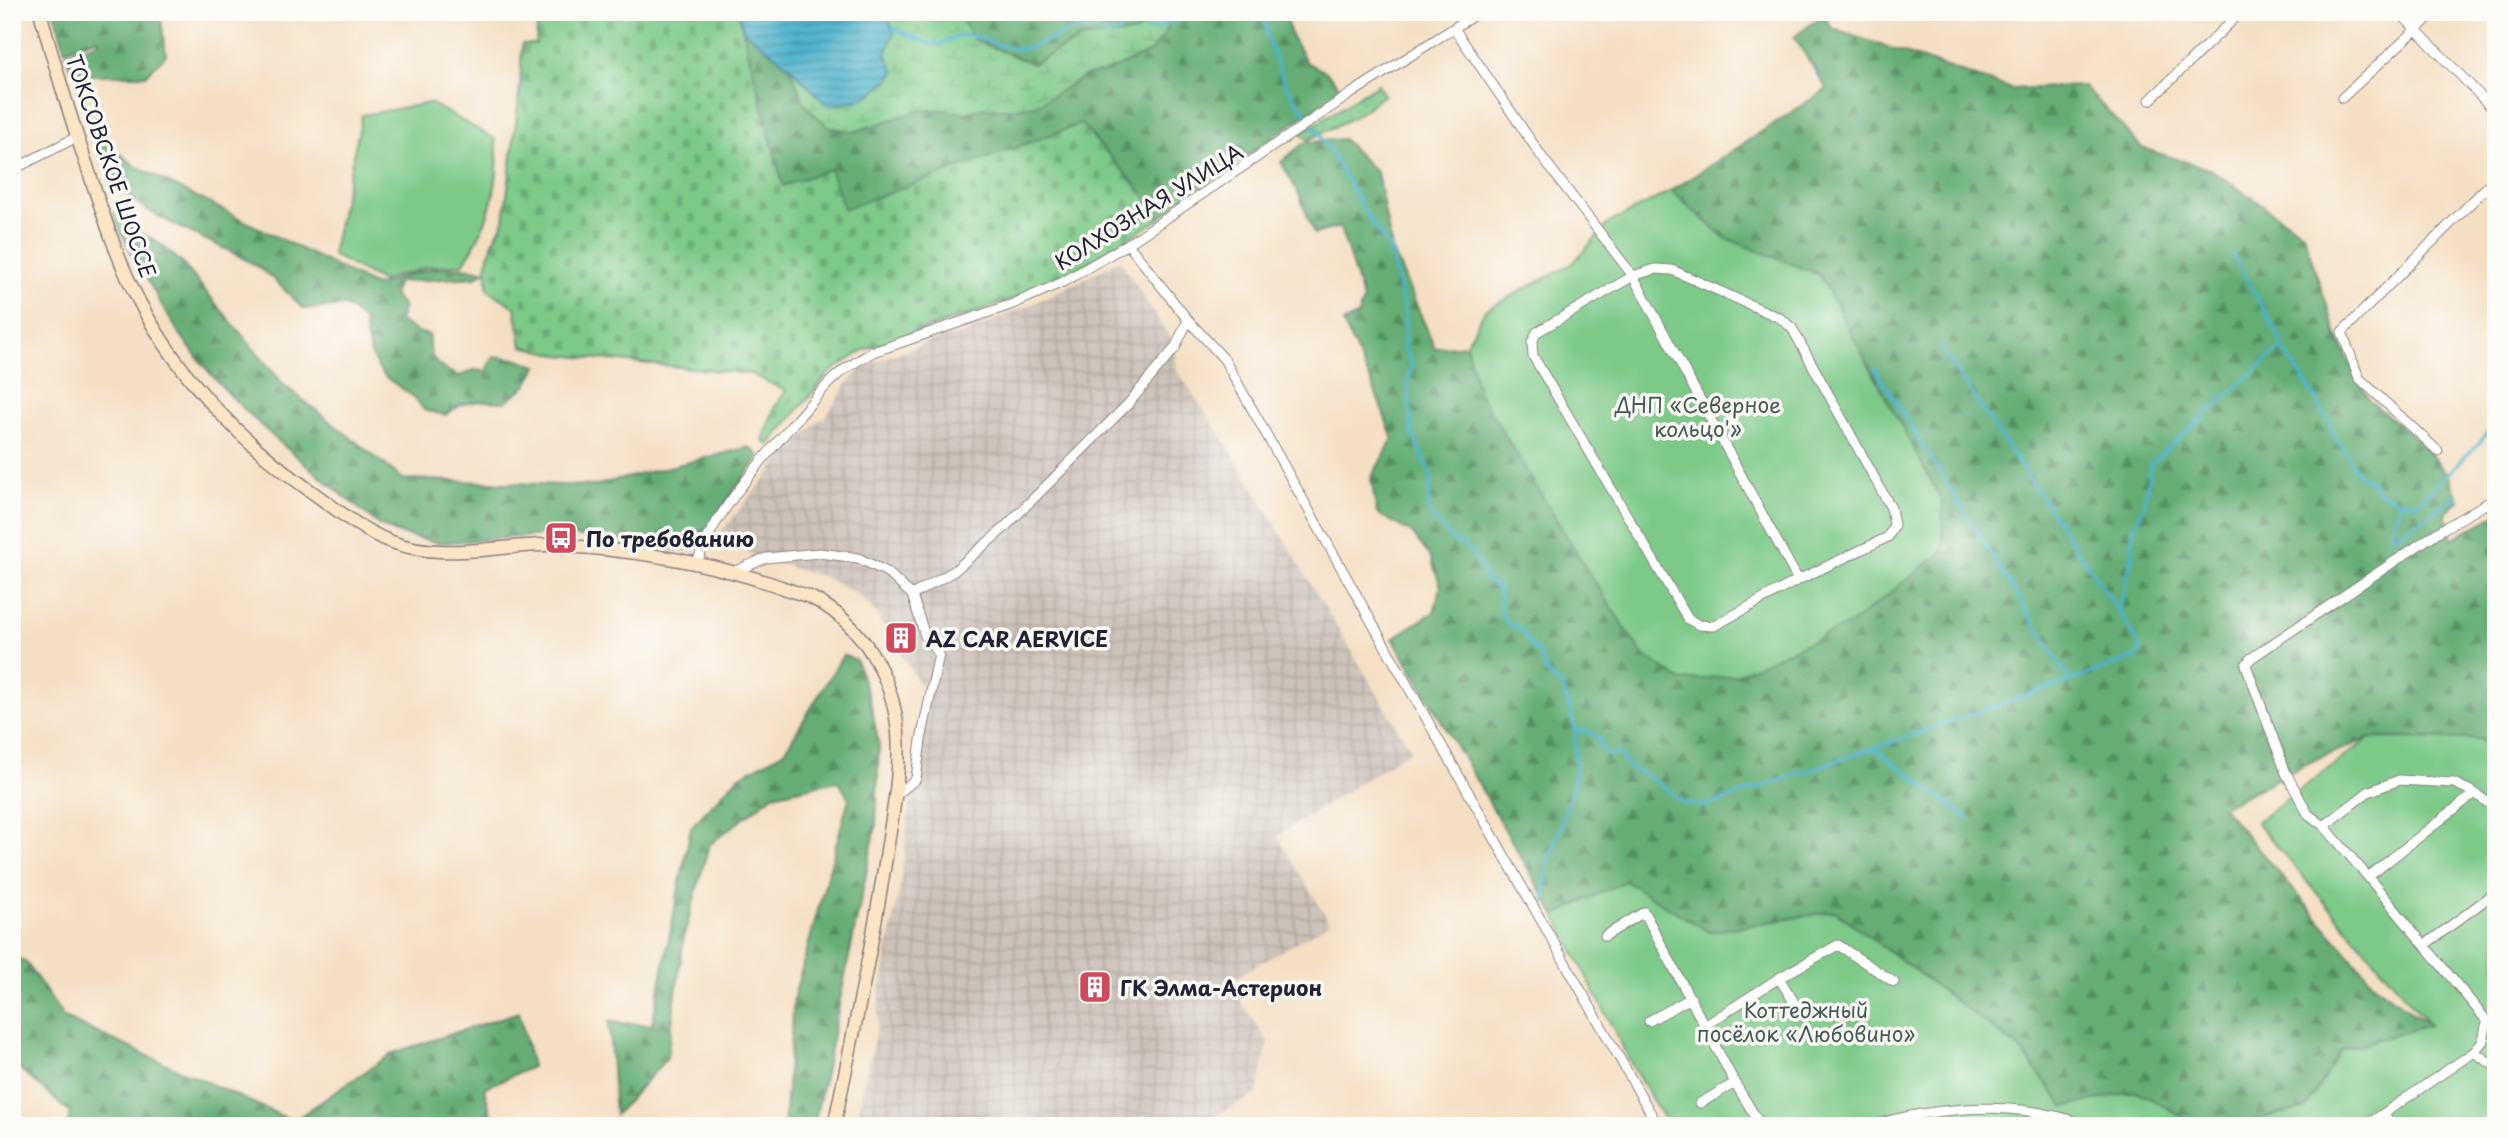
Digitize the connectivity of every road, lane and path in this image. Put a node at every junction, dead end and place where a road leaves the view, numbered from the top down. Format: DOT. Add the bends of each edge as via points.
graph roads {
  1 [pos="40,12"];
  2 [pos="1479,12"];
  3 [pos="2241,12"];
  4 [pos="2399,12"];
  5 [pos="2435,12"];
  6 [pos="1454,28"];
  7 [pos="2416,29"];
  8 [pos="2342,98"];
  9 [pos="2150,100"];
  10 [pos="2496,112"];
  11 [pos="78,137"];
  12 [pos="12,170"];
  13 [pos="2496,178"];
  14 [pos="1128,244"];
  15 [pos="1633,276"];
  16 [pos="1188,320"];
  17 [pos="2438,451"];
  18 [pos="2496,498"];
  19 [pos="697,564"];
  20 [pos="733,572"];
  21 [pos="1798,580"];
  22 [pos="912,595"];
  23 [pos="2475,793"];
  24 [pos="896,795"];
  25 [pos="2496,809"];
  26 [pos="2324,826"];
  27 [pos="2368,877"];
  28 [pos="2496,892"];
  29 [pos="1605,936"];
  30 [pos="2426,944"];
  31 [pos="1779,978"];
  32 [pos="1895,982"];
  33 [pos="1691,999"];
  34 [pos="1802,1015"];
  35 [pos="2491,1020"];
  36 [pos="1649,1021"];
  37 [pos="1706,1025"];
  38 [pos="2474,1052"];
  39 [pos="2496,1067"];
  40 [pos="1735,1083"];
  41 [pos="1700,1102"];
  42 [pos="2383,1114"];
  43 [pos="834,1126"];
  44 [pos="1658,1126"];
  45 [pos="1761,1126"];
  46 [pos="1873,1126"];
  47 [pos="2088,1126"];
  48 [pos="2357,1126"];
  49 [pos="2392,1126"];
  1 -- 11 [label="main road, ТОКСОВСКОЕ ШОССЕ"];
  2 -- 6 [label="street, КОЛХОЗНАЯ УЛИЦА"];
  3 -- 9 [label="street"];
  4 -- 7 [label="street"];
  5 -- 7 [label="street"];
  6 -- 14 [label="street, КОЛХОЗНАЯ УЛИЦА"];
  6 -- 15 [label="street" via="1542,158"];
  7 -- 8 [label="street"];
  7 -- 10 [label="street"];
  11 -- 12 [label="street"];
  11 -- 19 [label="main road, ТОКСОВСКОЕ ШОССЕ" via="126,275 167,347 244,436 345,515 384,539 436,552 547,545"];
  13 -- 17 [label="street" via="2342,332 2359,378"];
  14 -- 16 [label="street"];
  14 -- 19 [label="street, КОЛХОЗНАЯ УЛИЦА" via="1054,286 873,352 834,378 772,448 715,524"];
  15 -- 21 [label="street"];
  15 -- 21 [label="street" via="1655,269 1672,270 1780,318 1792,328 1891,508 1894,525 1888,537"];
  15 -- 21 [label="street" via="1537,332 1533,356 1688,618 1714,626"];
  16 -- 22 [label="street" via="1175,348 1128,404 1002,530 954,571"];
  16 -- 44 [label="street" via="1224,359"];
  18 -- 26 [label="street" via="2419,545 2246,666 2286,773 2308,814"];
  19 -- 20 [label="main road, ТОКСОВСКОЕ ШОССЕ"];
  20 -- 22 [label="street" via="766,558 820,553 858,558 887,572"];
  20 -- 24 [label="main road, ТОКСОВСКОЕ ШОССЕ" via="813,599 867,645 892,700 898,733"];
  22 -- 24 [label="street" via="925,636 939,654 916,779"];
  23 -- 25 [label="street"];
  23 -- 26 [label="street" via="2454,783 2399,780 2368,792"];
  23 -- 27 [label="street"];
  24 -- 43 [label="main road, ТОКСОВСКОЕ ШОССЕ" via="875,929"];
  26 -- 27 [label="street"];
  27 -- 30 [label="street"];
  28 -- 30 [label="street"];
  29 -- 33 [label="street" via="1644,912"];
  30 -- 35 [label="street"];
  31 -- 32 [label="street" via="1838,945"];
  31 -- 34 [label="street"];
  31 -- 37 [label="street"];
  33 -- 36 [label="street"];
  33 -- 37 [label="street"];
  35 -- 38 [label="street"];
  37 -- 40 [label="street"];
  38 -- 39 [label="street"];
  38 -- 42 [label="street"];
  40 -- 41 [label="street"];
  40 -- 45 [label="street"];
  42 -- 48 [label="street"];
  42 -- 49 [label="street"];
  46 -- 47 [label="street" via="1893,1119 1980,1108 2016,1108"];
}
